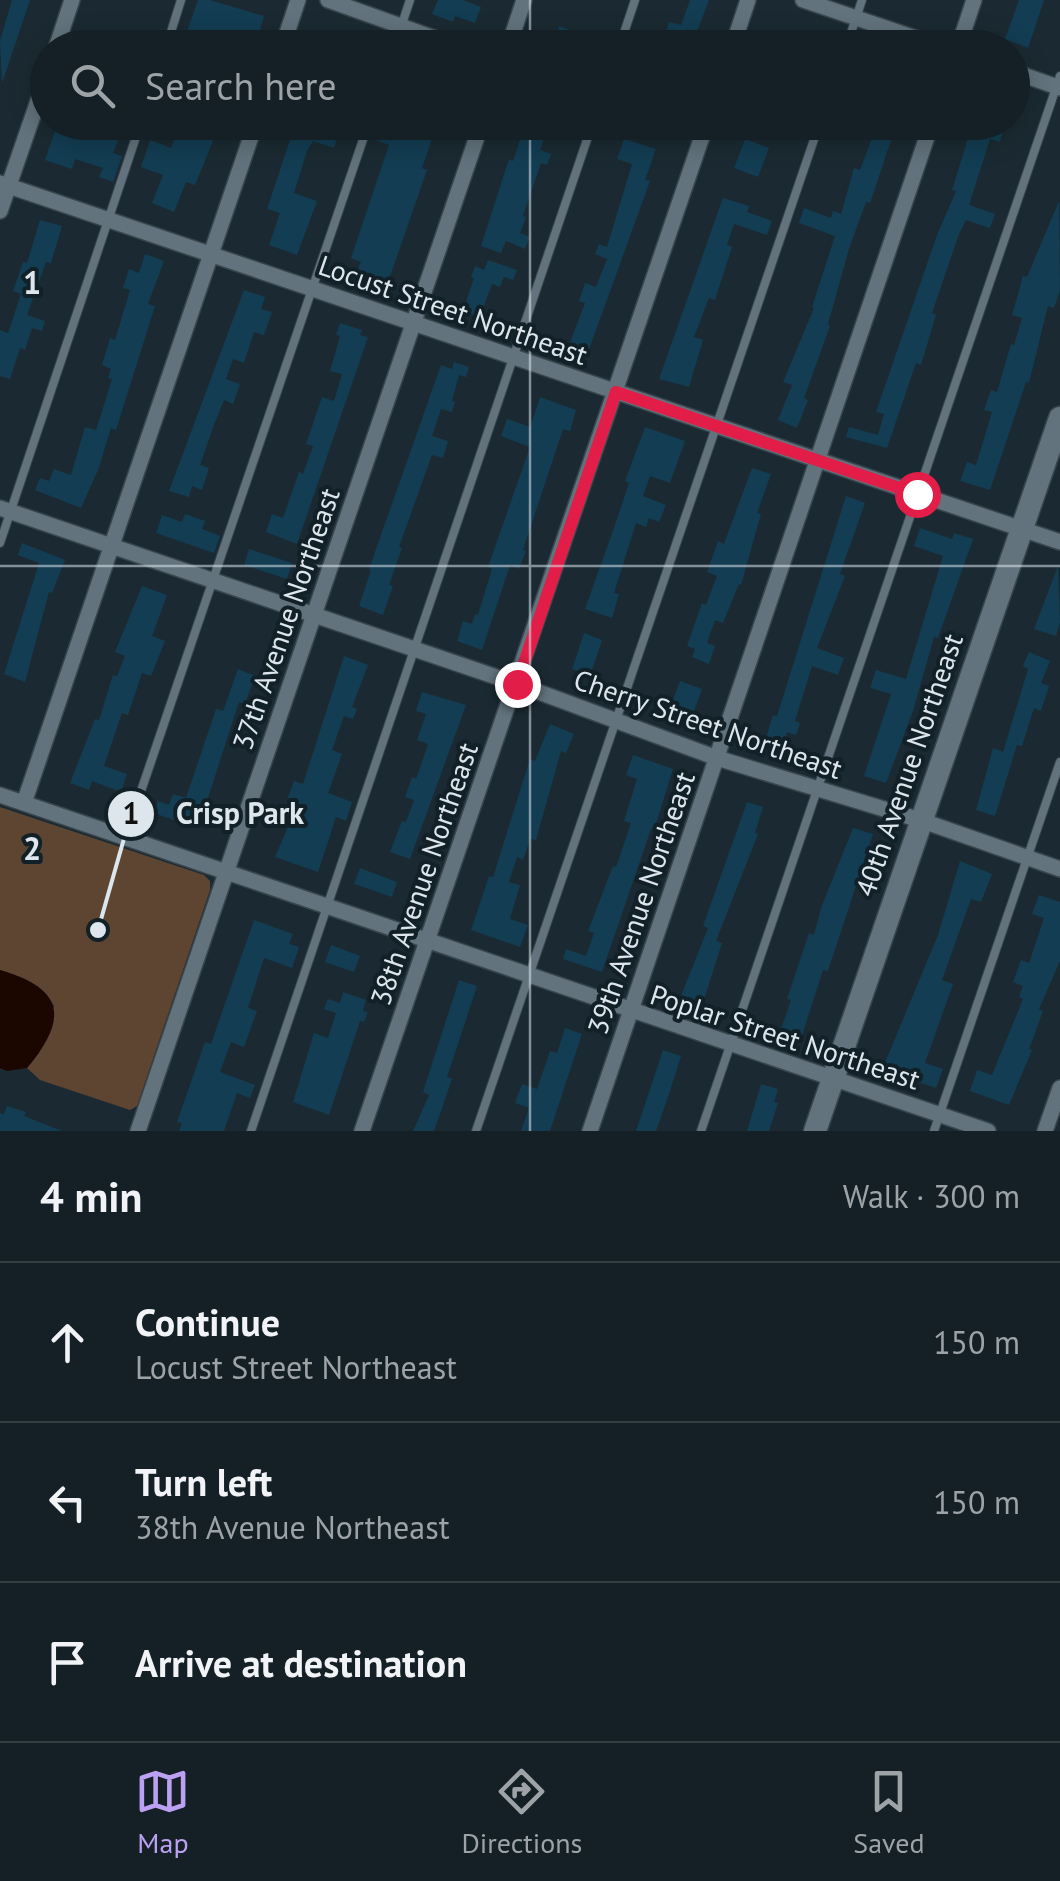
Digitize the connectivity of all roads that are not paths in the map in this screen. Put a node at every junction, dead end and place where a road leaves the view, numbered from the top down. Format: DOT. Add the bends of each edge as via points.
graph roads {
  1 [pos="72,0"];
  2 [pos="181,0"];
  3 [pos="298,0"];
  4 [pos="328,0"];
  5 [pos="410,0"];
  6 [pos="524,0"];
  7 [pos="635,0"];
  8 [pos="748,0"];
  9 [pos="803,0"];
  10 [pos="862,0"];
  11 [pos="974,0"];
  12 [pos="856,18"];
  13 [pos="402,26"];
  14 [pos="62,30"];
  15 [pos="172,30"];
  16 [pos="288,30"];
  17 [pos="401,30"];
  18 [pos="413,30"];
  19 [pos="514,30"];
  20 [pos="625,30"];
  21 [pos="738,30"];
  22 [pos="852,30"];
  23 [pos="892,30"];
  24 [pos="964,30"];
  25 [pos="1030,76"];
  26 [pos="1059,83"];
  27 [pos="30,118"];
  28 [pos="135,140"];
  29 [pos="250,140"];
  30 [pos="363,140"];
  31 [pos="476,140"];
  32 [pos="587,140"];
  33 [pos="695,140"];
  34 [pos="814,140"];
  35 [pos="926,140"];
  36 [pos="4,184"];
  37 [pos="0,211"];
  38 [pos="109,220"];
  39 [pos="211,254"];
  40 [pos="312,288"];
  41 [pos="413,321"];
  42 [pos="516,356"];
  43 [pos="616,392"];
  44 [pos="1060,418"];
  45 [pos="717,426"];
  46 [pos="816,459"];
  47 [pos="917,494"];
  48 [pos="5,510"];
  49 [pos="1022,529"];
  50 [pos="1060,542"];
  51 [pos="0,543"];
  52 [pos="112,547"];
  53 [pos="212,582"];
  54 [pos="315,615"];
  55 [pos="416,650"];
  56 [pos="517,684"];
  57 [pos="618,721"];
  58 [pos="717,758"];
  59 [pos="1060,762"];
  60 [pos="819,789"];
  61 [pos="0,795"];
  62 [pos="24,803"];
  63 [pos="920,820"];
  64 [pos="125,838"];
  65 [pos="1026,857"];
  66 [pos="1060,868"];
  67 [pos="224,874"];
  68 [pos="328,908"];
  69 [pos="427,942"];
  70 [pos="528,976"];
  71 [pos="630,1012"];
  72 [pos="730,1044"];
  73 [pos="833,1078"];
  74 [pos="1060,1088"];
  75 [pos="939,1114"];
  76 [pos="138,1131"];
  77 [pos="251,1131"];
  78 [pos="362,1131"];
  79 [pos="476,1131"];
  80 [pos="590,1131"];
  81 [pos="701,1131"];
  82 [pos="815,1131"];
  83 [pos="934,1131"];
  84 [pos="988,1131"];
  85 [pos="1045,1131"];
  1 -- 14 [label="street"];
  2 -- 15 [label="lane"];
  3 -- 16 [label="street"];
  4 -- 13 [label="street"];
  5 -- 13 [label="lane"];
  6 -- 19 [label="street"];
  7 -- 20 [label="lane"];
  8 -- 21 [label="street"];
  9 -- 12 [label="street"];
  10 -- 12 [label="lane"];
  11 -- 24 [label="street"];
  12 -- 22 [label="lane"];
  12 -- 23 [label="street"];
  13 -- 17 [label="lane"];
  13 -- 18 [label="street"];
  25 -- 26 [label="street"];
  26 -- 47 [label="lane"];
  27 -- 36 [label="street"];
  28 -- 38 [label="lane"];
  29 -- 39 [label="street"];
  30 -- 40 [label="lane"];
  31 -- 41 [label="street, 37th Avenue Northeast"];
  32 -- 42 [label="lane"];
  33 -- 43 [label="street, 38th Avenue Northeast"];
  34 -- 45 [label="lane"];
  35 -- 46 [label="street, 39th Avenue Northeast"];
  36 -- 37 [label="street"];
  36 -- 38 [label="street, Locust Street Northeast"];
  38 -- 39 [label="street, Locust Street Northeast"];
  38 -- 48 [label="lane"];
  39 -- 40 [label="street, Locust Street Northeast"];
  39 -- 52 [label="street"];
  40 -- 41 [label="street, Locust Street Northeast"];
  40 -- 53 [label="lane"];
  41 -- 42 [label="street, Locust Street Northeast"];
  41 -- 54 [label="street, 37th Avenue Northeast"];
  42 -- 43 [label="street, Locust Street Northeast"];
  42 -- 55 [label="lane"];
  43 -- 45 [label="street, Locust Street Northeast"];
  43 -- 56 [label="street, 38th Avenue Northeast"];
  44 -- 49 [label="street, 40th Avenue Northeast"];
  45 -- 46 [label="street, Locust Street Northeast"];
  45 -- 57 [label="lane"];
  46 -- 47 [label="street, Locust Street Northeast"];
  46 -- 58 [label="street, 39th Avenue Northeast"];
  47 -- 49 [label="street, Locust Street Northeast"];
  47 -- 60 [label="lane"];
  48 -- 51 [label="lane"];
  48 -- 52 [label="street, Cherry Street Northeast"];
  49 -- 50 [label="street, Locust Street Northeast"];
  49 -- 63 [label="street, 40th Avenue Northeast"];
  52 -- 53 [label="street, Cherry Street Northeast"];
  52 -- 62 [label="street"];
  53 -- 54 [label="street, Cherry Street Northeast"];
  53 -- 64 [label="lane"];
  54 -- 55 [label="street, Cherry Street Northeast"];
  54 -- 67 [label="street, 37th Avenue Northeast"];
  55 -- 56 [label="street, Cherry Street Northeast"];
  55 -- 68 [label="lane"];
  56 -- 57 [label="street, Cherry Street Northeast"];
  56 -- 69 [label="street, 38th Avenue Northeast"];
  57 -- 58 [label="street, Cherry Street Northeast"];
  57 -- 70 [label="lane"];
  58 -- 60 [label="street, Cherry Street Northeast"];
  58 -- 71 [label="street, 39th Avenue Northeast"];
  59 -- 65 [label="lane"];
  60 -- 63 [label="street, Cherry Street Northeast"];
  60 -- 72 [label="lane"];
  61 -- 62 [label="street, Poplar Street Northeast"];
  62 -- 64 [label="street, Poplar Street Northeast"];
  63 -- 65 [label="street, Cherry Street Northeast"];
  63 -- 73 [label="street, 40th Avenue Northeast"];
  64 -- 67 [label="street, Poplar Street Northeast"];
  65 -- 66 [label="street, Cherry Street Northeast"];
  65 -- 75 [label="lane"];
  67 -- 68 [label="street, Poplar Street Northeast"];
  67 -- 76 [label="street, 37th Avenue Northeast"];
  68 -- 69 [label="street, Poplar Street Northeast"];
  68 -- 77 [label="lane"];
  69 -- 70 [label="street, Poplar Street Northeast"];
  69 -- 78 [label="street, 38th Avenue Northeast"];
  70 -- 71 [label="street, Poplar Street Northeast"];
  70 -- 79 [label="lane"];
  71 -- 72 [label="street, Poplar Street Northeast"];
  71 -- 80 [label="street, 39th Avenue Northeast"];
  72 -- 73 [label="street, Poplar Street Northeast"];
  72 -- 81 [label="lane"];
  73 -- 75 [label="street, Poplar Street Northeast"];
  73 -- 82 [label="street, 40th Avenue Northeast"];
  74 -- 85 [label="street"];
  75 -- 83 [label="lane"];
  75 -- 84 [label="street, Poplar Street Northeast"];
}
